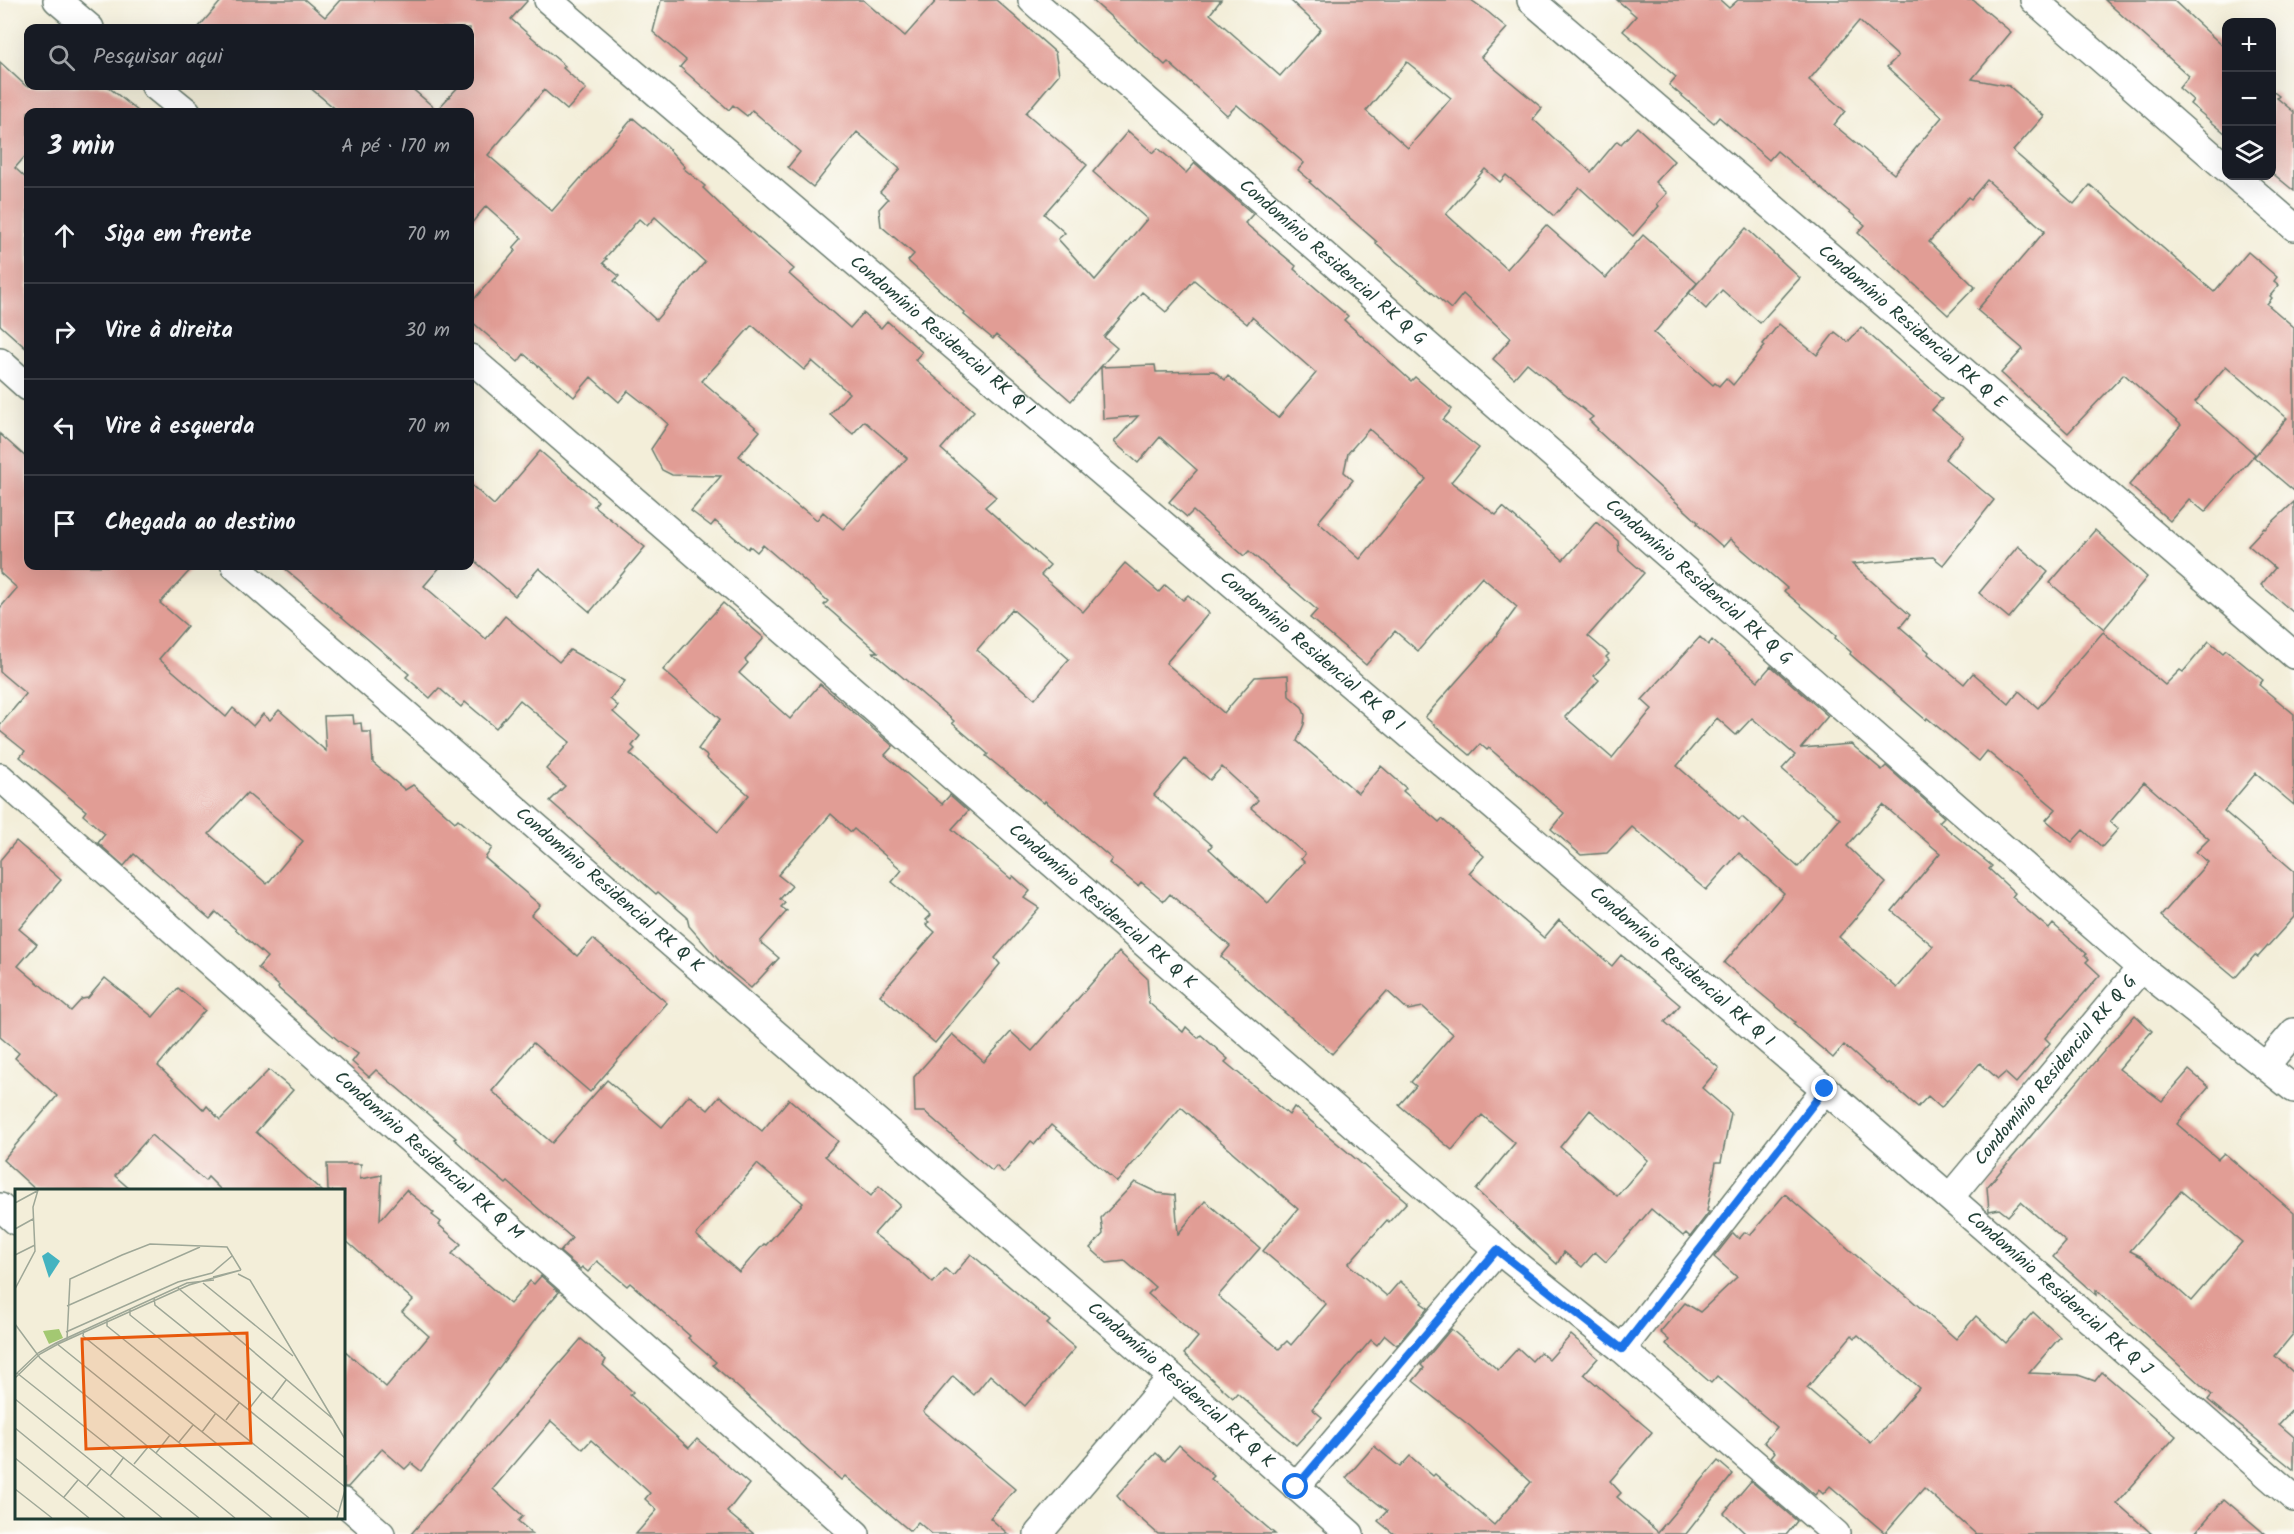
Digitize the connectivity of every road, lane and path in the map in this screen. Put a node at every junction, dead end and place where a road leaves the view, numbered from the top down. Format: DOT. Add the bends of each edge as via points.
graph roads {
  1 [pos="57,0"];
  2 [pos="548,0"];
  3 [pos="1032,0"];
  4 [pos="1531,0"];
  5 [pos="2034,0"];
  6 [pos="85,24"];
  7 [pos="160,90"];
  8 [pos="182,108"];
  9 [pos="2222,164"];
  10 [pos="2240,180"];
  11 [pos="2294,227"];
  12 [pos="474,361"];
  13 [pos="0,362"];
  14 [pos="24,383"];
  15 [pos="240,570"];
  16 [pos="2294,655"];
  17 [pos="0,777"];
  18 [pos="2142,968"];
  19 [pos="2294,1032"];
  20 [pos="2266,1065"];
  21 [pos="1825,1089"];
  22 [pos="2294,1089"];
  23 [pos="1950,1197"];
  24 [pos="0,1207"];
  25 [pos="15,1220"];
  26 [pos="1497,1250"];
  27 [pos="1622,1349"];
  28 [pos="1172,1377"];
  29 [pos="1296,1487"];
  30 [pos="2294,1498"];
  31 [pos="345,1503"];
  32 [pos="381,1534"];
  33 [pos="856,1534"];
  34 [pos="1038,1534"];
  35 [pos="1350,1534"];
  36 [pos="1836,1534"];
  1 -- 6 [label="street"];
  2 -- 21 [label="street, Condomínio Residencial RK Q I"];
  3 -- 18 [label="street, Condomínio Residencial RK Q G"];
  4 -- 16 [label="street, Condomínio Residencial RK Q E"];
  5 -- 9 [label="street"];
  7 -- 8 [label="street"];
  10 -- 11 [label="street"];
  12 -- 26 [label="street, Condomínio Residencial RK Q K"];
  13 -- 14 [label="street"];
  15 -- 28 [label="street, Condomínio Residencial RK Q K"];
  17 -- 33 [label="street, Condomínio Residencial RK Q M"];
  18 -- 20 [label="street"];
  18 -- 23 [label="street, Condomínio Residencial RK Q G"];
  19 -- 20 [label="street"];
  20 -- 22 [label="street"];
  21 -- 23 [label="street, Condomínio Residencial RK Q J"];
  21 -- 27 [label="street"];
  23 -- 30 [label="street, Condomínio Residencial RK Q J"];
  24 -- 25 [label="street"];
  26 -- 27 [label="street, Condomínio Residencial RK Q K"];
  26 -- 29 [label="street"];
  27 -- 36 [label="street, Condomínio Residencial RK Q K"];
  28 -- 29 [label="street, Condomínio Residencial RK Q K"];
  28 -- 34 [label="street"];
  29 -- 35 [label="street, Condomínio Residencial RK Q K"];
  31 -- 32 [label="street"];
}
